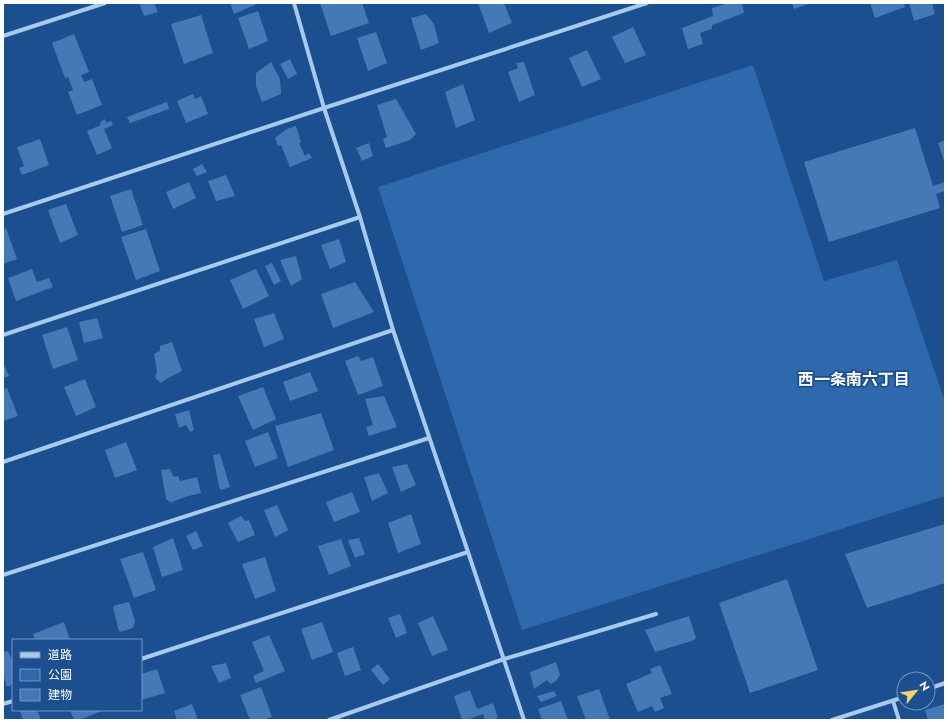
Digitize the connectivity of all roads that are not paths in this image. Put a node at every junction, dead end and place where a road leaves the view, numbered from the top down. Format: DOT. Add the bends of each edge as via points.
graph roads {
  1 [pos="105,3"];
  2 [pos="294,3"];
  3 [pos="647,3"];
  4 [pos="3,36"];
  5 [pos="324,108"];
  6 [pos="3,214"];
  7 [pos="360,217"];
  8 [pos="393,330"];
  9 [pos="3,335"];
  10 [pos="429,438"];
  11 [pos="3,462"];
  12 [pos="468,552"];
  13 [pos="3,575"];
  14 [pos="656,614"];
  15 [pos="142,659"];
  16 [pos="504,659"];
  17 [pos="896,700"];
  18 [pos="893,701"];
  19 [pos="329,720"];
  20 [pos="524,720"];
  21 [pos="832,720"];
  22 [pos="899,720"];
  1 -- 4 [label="street"];
  2 -- 5 [label="street"];
  3 -- 5 [label="street"];
  5 -- 6 [label="street"];
  5 -- 7 [label="street"];
  7 -- 8 [label="street"];
  7 -- 9 [label="street"];
  8 -- 10 [label="street"];
  8 -- 11 [label="street"];
  10 -- 12 [label="street"];
  10 -- 13 [label="street"];
  12 -- 15 [label="street"];
  12 -- 16 [label="street"];
  14 -- 16 [label="street"];
  16 -- 19 [label="street"];
  16 -- 20 [label="street"];
  17 -- 18 [label="street"];
  18 -- 21 [label="street"];
  18 -- 22 [label="street"];
}
